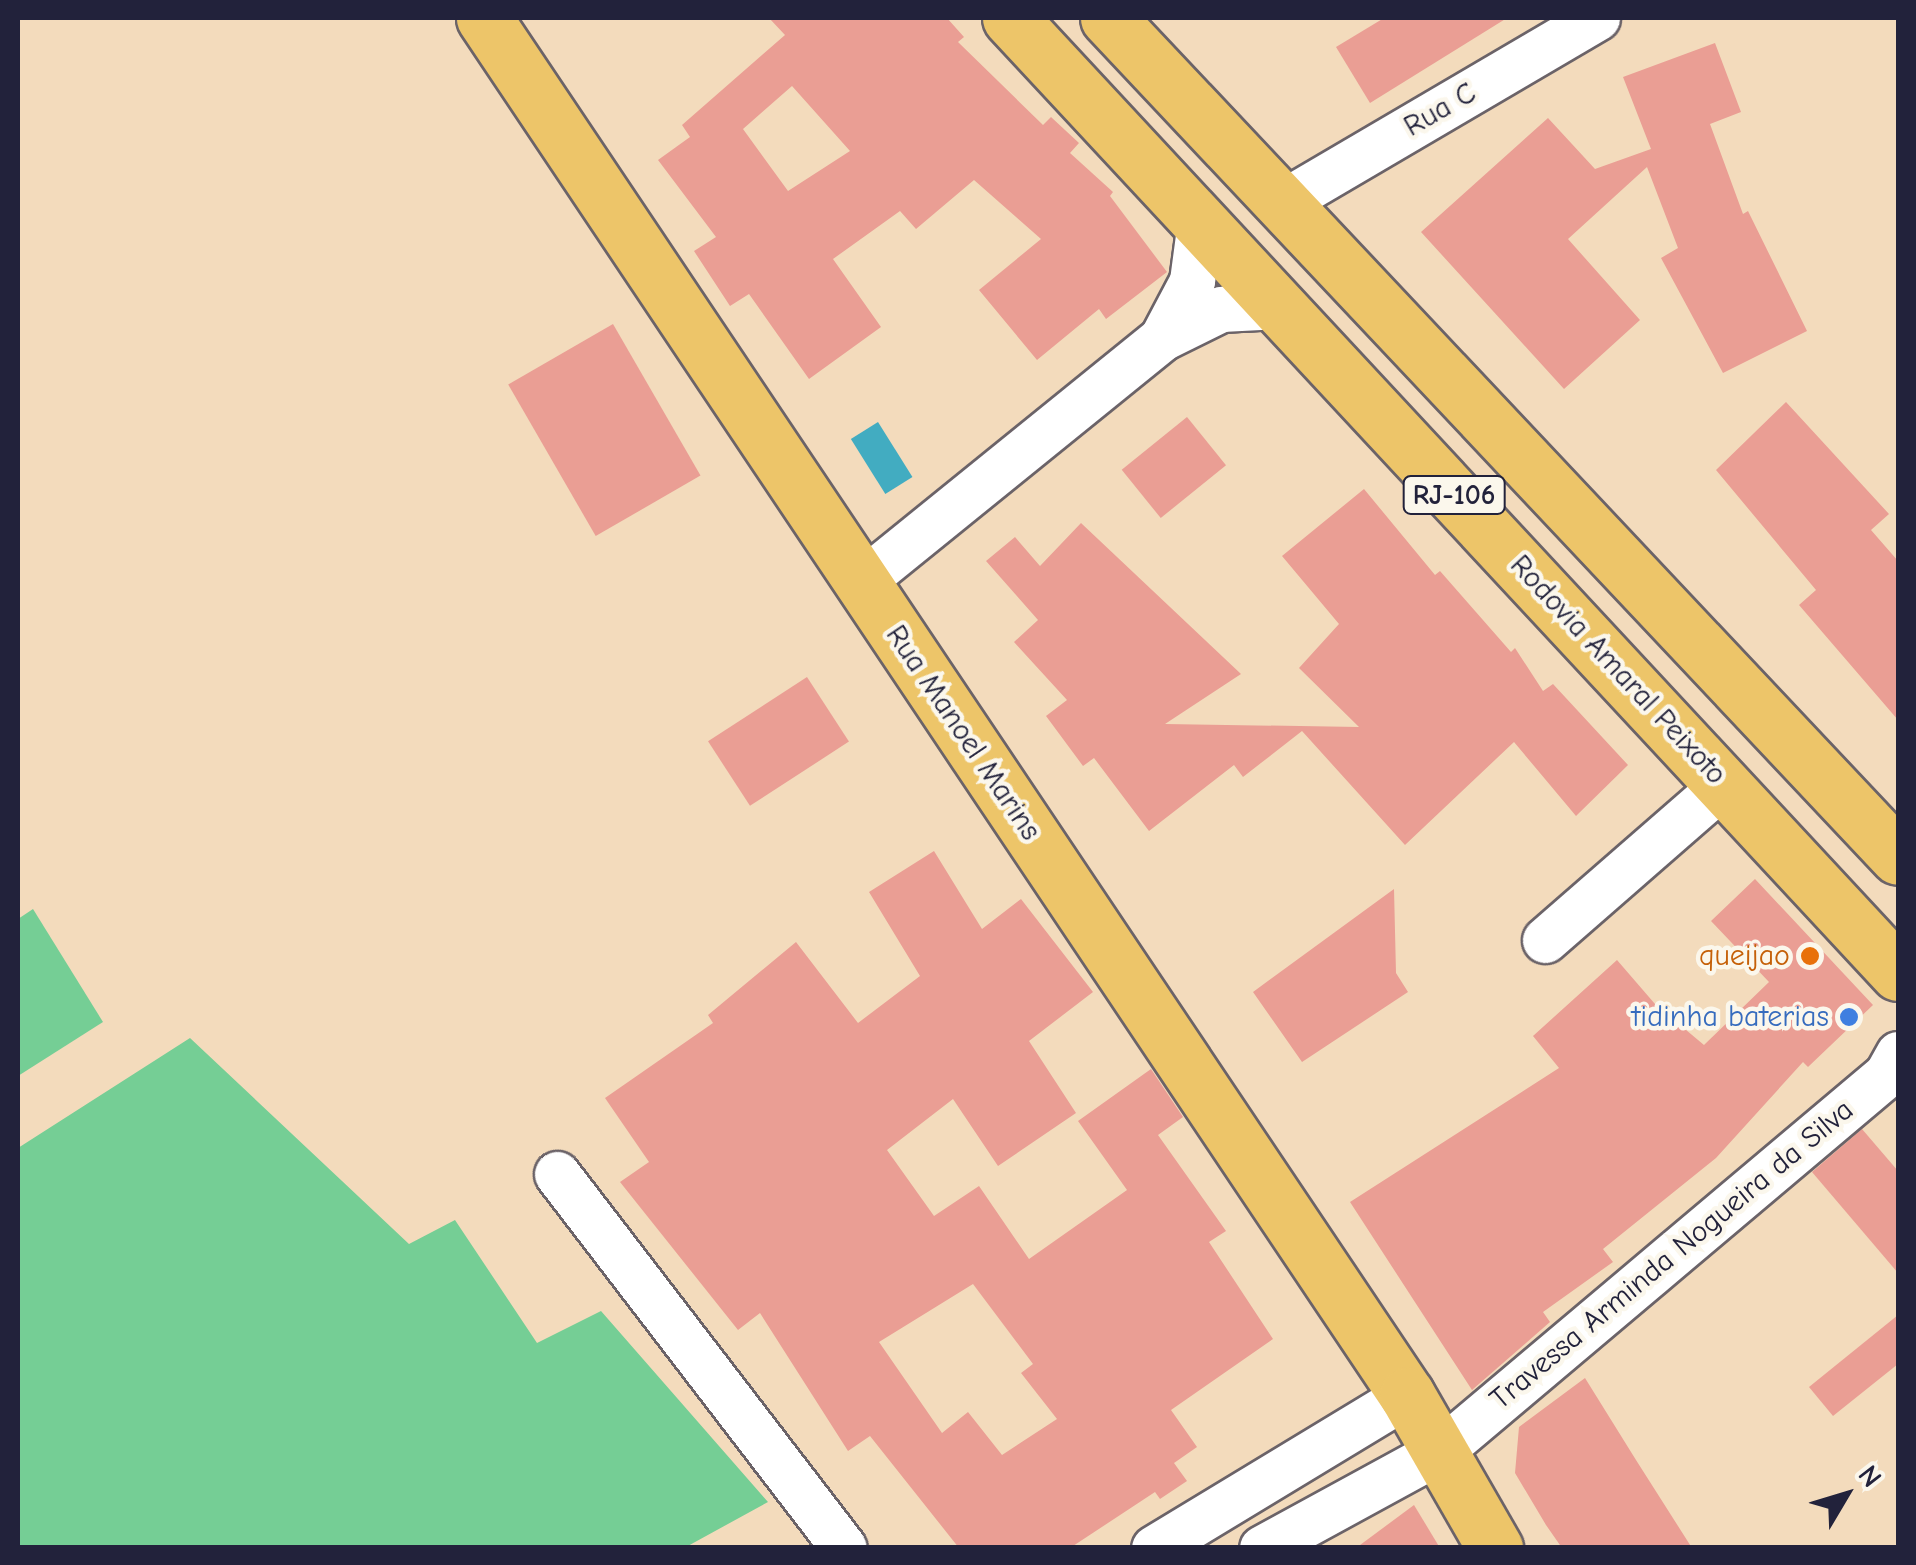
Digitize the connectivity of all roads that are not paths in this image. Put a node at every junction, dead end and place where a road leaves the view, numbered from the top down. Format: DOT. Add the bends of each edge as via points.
graph roads {
  1 [pos="484,18"];
  2 [pos="1010,18"];
  3 [pos="1108,18"];
  4 [pos="1597,18"];
  5 [pos="1283,202"];
  6 [pos="1200,221"];
  7 [pos="1279,306"];
  8 [pos="1162,338"];
  9 [pos="861,582"];
  10 [pos="1724,784"];
  11 [pos="1898,857"];
  12 [pos="1546,940"];
  13 [pos="1898,973"];
  14 [pos="1895,1072"];
  15 [pos="557,1174"];
  16 [pos="1407,1395"];
  17 [pos="1440,1450"];
  18 [pos="844,1548"];
  19 [pos="1154,1548"];
  20 [pos="1262,1548"];
  21 [pos="1496,1548"];
  1 -- 9 [label="main road, Rua Manoel Marins"];
  2 -- 6 [label="main road, Rodovia Amaral Peixoto / RJ-106"];
  3 -- 5 [label="main road, RJ-106"];
  4 -- 5 [label="street, Rua C"];
  5 -- 11 [label="main road, RJ-106"];
  6 -- 7 [label="main road, Rodovia Amaral Peixoto / RJ-106"];
  6 -- 8 [label="street" via="1192,281"];
  7 -- 8 [label="street" via="1221,309"];
  7 -- 10 [label="main road, Rodovia Amaral Peixoto / RJ-106"];
  8 -- 9 [label="street"];
  9 -- 16 [label="main road, Rua Manoel Marins"];
  10 -- 12 [label="street"];
  10 -- 13 [label="main road, Rodovia Amaral Peixoto / RJ-106"];
  14 -- 17 [label="street, Travessa Arminda Nogueira da Silva"];
  15 -- 18 [label="street"];
  16 -- 17 [label="main road, Rua Manoel Marins"];
  16 -- 19 [label="street"];
  17 -- 20 [label="street, Travessa Arminda Nogueira da Silva"];
  17 -- 21 [label="main road, Rua Manoel Marins"];
}
